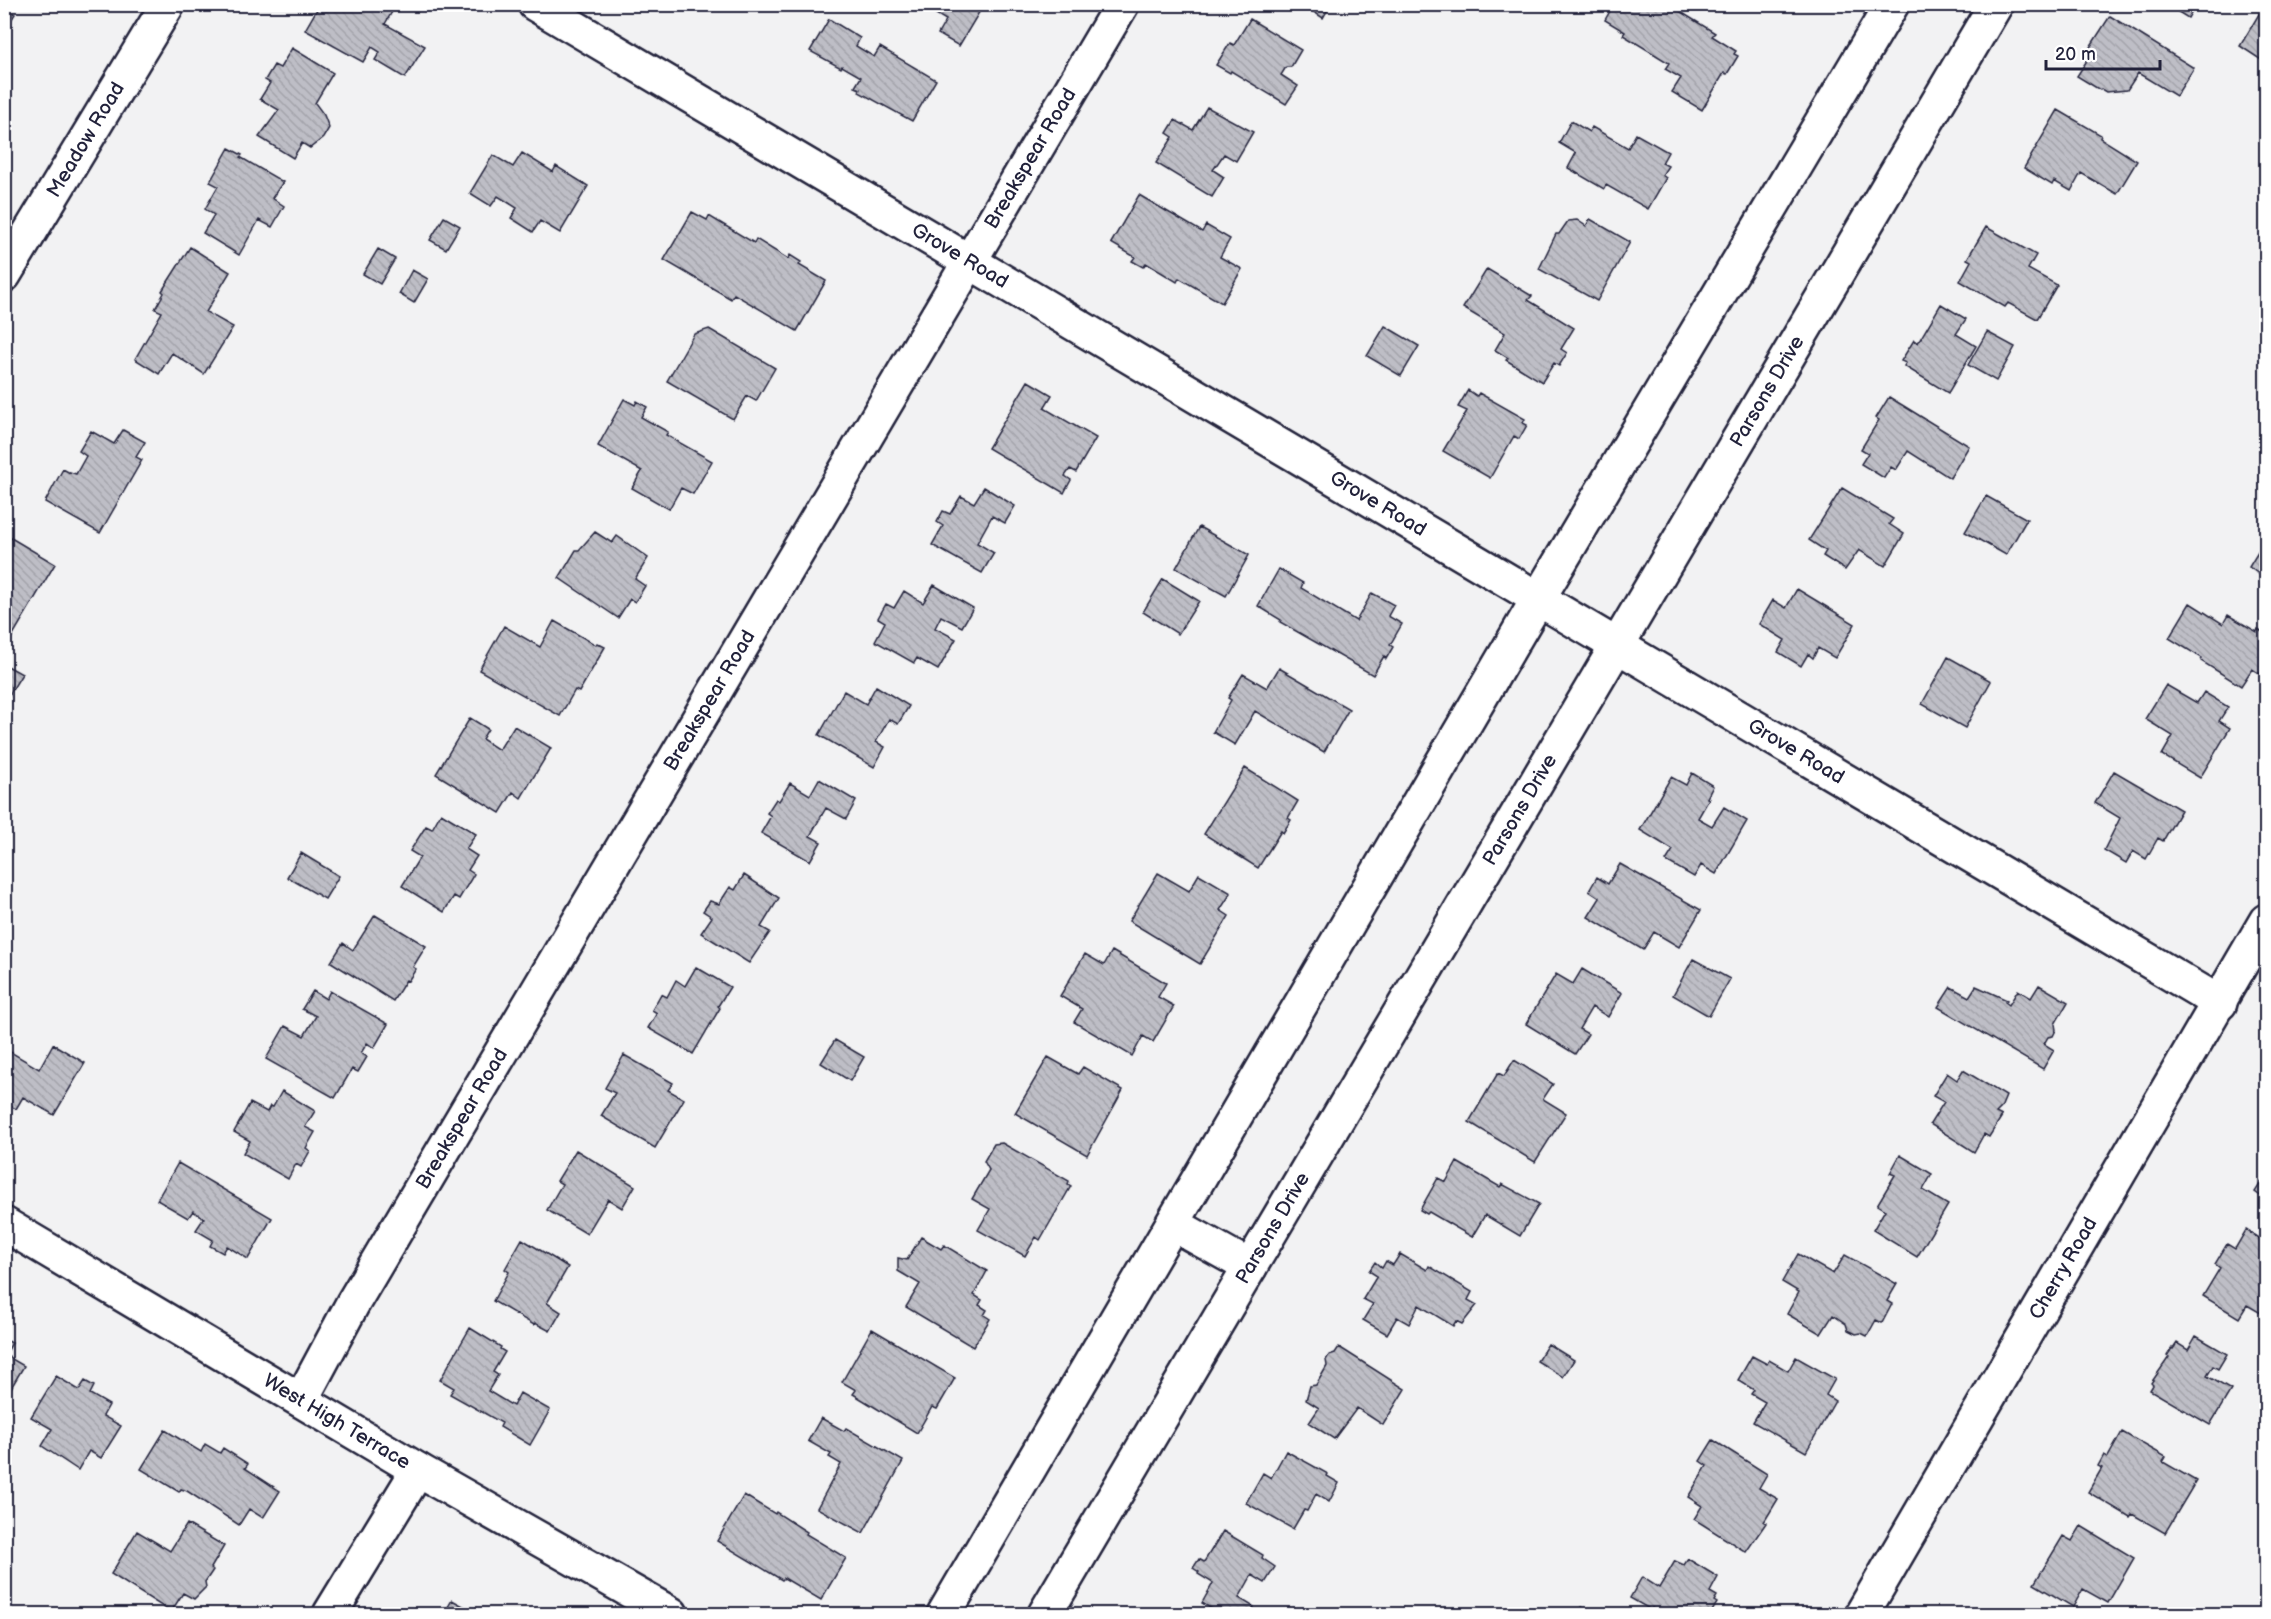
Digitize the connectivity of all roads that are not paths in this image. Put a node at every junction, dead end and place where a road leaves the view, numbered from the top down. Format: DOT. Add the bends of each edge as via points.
graph roads {
  1 [pos="168,4"];
  2 [pos="535,4"];
  3 [pos="1122,4"];
  4 [pos="1892,4"];
  5 [pos="1996,4"];
  6 [pos="971,262"];
  7 [pos="4,275"];
  8 [pos="1538,599"];
  9 [pos="1617,646"];
  10 [pos="2266,921"];
  11 [pos="2220,1003"];
  12 [pos="4,1224"];
  13 [pos="1173,1224"];
  14 [pos="1250,1267"];
  15 [pos="301,1400"];
  16 [pos="418,1470"];
  17 [pos="330,1614"];
  18 [pos="671,1614"];
  19 [pos="944,1614"];
  20 [pos="1046,1614"];
  21 [pos="1862,1614"];
  1 -- 7 [label="street, Meadow Road"];
  2 -- 6 [label="street, Grove Road"];
  3 -- 6 [label="street, Breakspear Road"];
  4 -- 8 [label="street"];
  5 -- 9 [label="street, Parsons Drive"];
  6 -- 8 [label="street, Grove Road"];
  6 -- 15 [label="street, Breakspear Road" via="353,1303"];
  8 -- 9 [label="street, Grove Road"];
  8 -- 13 [label="street"];
  9 -- 11 [label="street, Grove Road"];
  9 -- 14 [label="street, Parsons Drive"];
  10 -- 11 [label="street, Cherry Road"];
  11 -- 21 [label="street, Cherry Road"];
  12 -- 15 [label="street, West High Terrace"];
  13 -- 14 [label="street"];
  13 -- 19 [label="street"];
  14 -- 20 [label="street, Parsons Drive"];
  15 -- 16 [label="street, West High Terrace"];
  16 -- 17 [label="street"];
  16 -- 18 [label="street, West High Terrace"];
}
